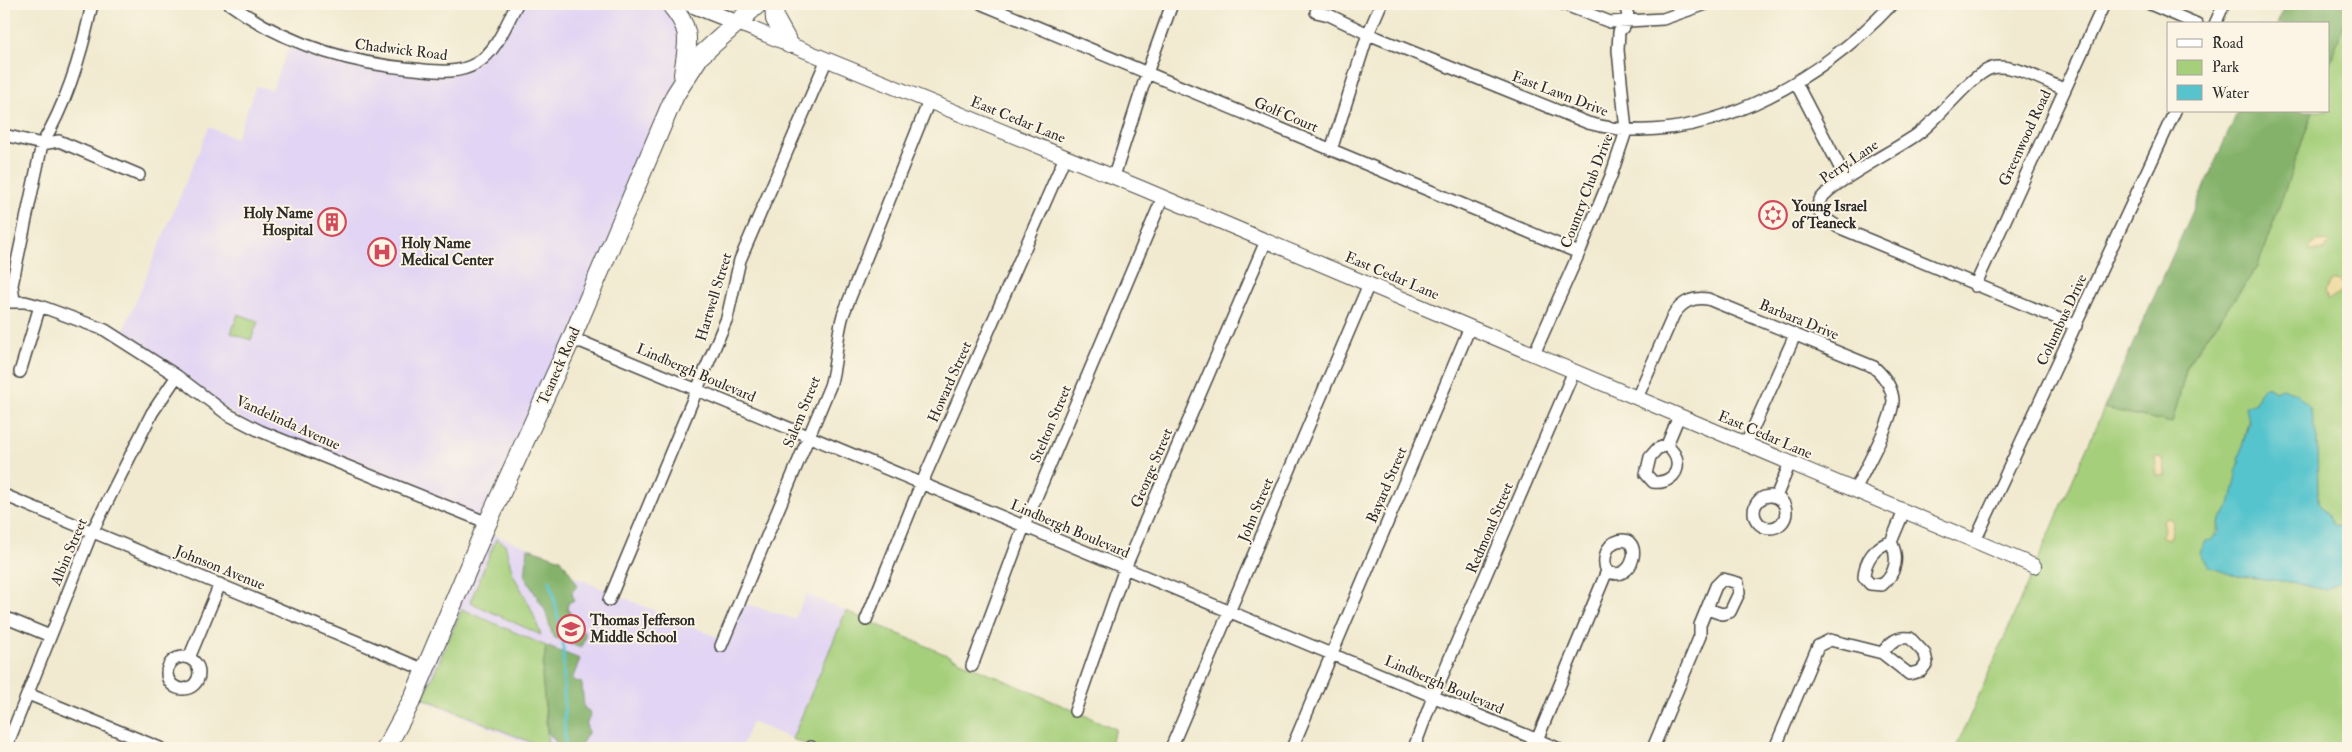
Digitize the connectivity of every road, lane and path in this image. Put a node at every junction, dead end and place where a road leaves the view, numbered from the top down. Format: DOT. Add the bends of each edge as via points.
graph roads {
  1 [pos="92,4"];
  2 [pos="230,4"];
  3 [pos="517,4"];
  4 [pos="670,4"];
  5 [pos="690,4"];
  6 [pos="758,4"];
  7 [pos="774,4"];
  8 [pos="982,4"];
  9 [pos="1172,4"];
  10 [pos="1381,4"];
  11 [pos="1563,4"];
  12 [pos="1626,4"];
  13 [pos="1706,4"];
  14 [pos="1892,4"];
  15 [pos="2104,4"];
  16 [pos="2150,4"];
  17 [pos="2224,4"];
  18 [pos="1316,12"];
  19 [pos="1629,20"];
  20 [pos="735,22"];
  21 [pos="2192,22"];
  22 [pos="2216,22"];
  23 [pos="1368,34"];
  24 [pos="789,44"];
  25 [pos="827,59"];
  26 [pos="1147,73"];
  27 [pos="682,80"];
  28 [pos="1796,83"];
  29 [pos="2064,89"];
  30 [pos="929,101"];
  31 [pos="2175,112"];
  32 [pos="1626,131"];
  33 [pos="4,135"];
  34 [pos="42,144"];
  35 [pos="1331,150"];
  36 [pos="1065,156"];
  37 [pos="139,176"];
  38 [pos="1114,176"];
  39 [pos="1846,179"];
  40 [pos="1163,197"];
  41 [pos="1266,241"];
  42 [pos="1579,253"];
  43 [pos="1369,284"];
  44 [pos="1974,286"];
  45 [pos="9,301"];
  46 [pos="40,306"];
  47 [pos="2076,326"];
  48 [pos="1470,327"];
  49 [pos="1795,335"];
  50 [pos="570,342"];
  51 [pos="1534,354"];
  52 [pos="1574,371"];
  53 [pos="20,372"];
  54 [pos="176,376"];
  55 [pos="698,390"];
  56 [pos="1637,398"];
  57 [pos="1679,416"];
  58 [pos="808,437"];
  59 [pos="1746,444"];
  60 [pos="1667,445"];
  61 [pos="1790,463"];
  62 [pos="922,484"];
  63 [pos="1854,490"];
  64 [pos="4,495"];
  65 [pos="1776,497"];
  66 [pos="1904,511"];
  67 [pos="488,523"];
  68 [pos="1024,526"];
  69 [pos="92,532"];
  70 [pos="1975,541"];
  71 [pos="1891,542"];
  72 [pos="2034,566"];
  73 [pos="1126,568"];
  74 [pos="1607,570"];
  75 [pos="220,584"];
  76 [pos="609,600"];
  77 [pos="1707,609"];
  78 [pos="1228,611"];
  79 [pos="4,617"];
  80 [pos="866,620"];
  81 [pos="50,636"];
  82 [pos="721,646"];
  83 [pos="1882,653"];
  84 [pos="1332,654"];
  85 [pos="189,658"];
  86 [pos="972,666"];
  87 [pos="425,670"];
  88 [pos="28,694"];
  89 [pos="1433,697"];
  90 [pos="1075,711"];
  91 [pos="1537,740"];
  92 [pos="6,748"];
  93 [pos="160,748"];
  94 [pos="386,748"];
  95 [pos="1171,748"];
  96 [pos="1292,748"];
  97 [pos="1414,748"];
  98 [pos="1557,748"];
  99 [pos="1653,748"];
  100 [pos="1776,748"];
  1 -- 34 [label="street" via="76,68 53,126"];
  2 -- 3 [label="street, Chadwick Road" via="275,32 328,54 376,65 446,72 467,68 488,54"];
  4 -- 27 [label="main road" via="687,30"];
  5 -- 20 [label="main road"];
  6 -- 20 [label="main road, Teaneck Road"];
  7 -- 24 [label="main road" via="775,19"];
  8 -- 26 [label="street, Golf Court"];
  9 -- 26 [label="street"];
  10 -- 23 [label="street"];
  11 -- 19 [label="street" via="1610,22"];
  12 -- 19 [label="street"];
  13 -- 19 [label="street" via="1662,19"];
  14 -- 28 [label="street, East Lawn Drive" via="1849,46"];
  15 -- 29 [label="street, Greenwood Road"];
  16 -- 21 [label="street"];
  17 -- 22 [label="street"];
  18 -- 23 [label="street, East Lawn Drive"];
  19 -- 32 [label="street, Country Club Drive" via="1619,32 1618,50"];
  20 -- 24 [label="street, East Cedar Lane"];
  20 -- 27 [label="main road, Teaneck Road" via="700,56"];
  23 -- 32 [label="street, East Lawn Drive" via="1588,123"];
  23 -- 35 [label="street"];
  24 -- 25 [label="street, East Cedar Lane"];
  25 -- 30 [label="street, East Cedar Lane"];
  25 -- 55 [label="street, Hartwell Street" via="740,260 727,318"];
  26 -- 35 [label="street, Golf Court"];
  26 -- 38 [label="street"];
  27 -- 50 [label="main road, Teaneck Road"];
  28 -- 32 [label="street, East Lawn Drive" via="1714,118 1657,129"];
  28 -- 39 [label="street"];
  29 -- 39 [label="street, Perry Lane" via="2009,67 1991,68 1974,80 1920,133"];
  29 -- 44 [label="street, Greenwood Road"];
  30 -- 36 [label="street, East Cedar Lane"];
  30 -- 58 [label="street, Salem Street" via="843,315 835,370"];
  31 -- 47 [label="street, Columbus Drive"];
  32 -- 42 [label="street, Country Club Drive"];
  33 -- 34 [label="street"];
  34 -- 37 [label="street" via="59,141"];
  34 -- 45 [label="street"];
  35 -- 42 [label="street, Golf Court"];
  36 -- 38 [label="street, East Cedar Lane"];
  36 -- 62 [label="street, Howard Street"];
  38 -- 40 [label="street, East Cedar Lane"];
  39 -- 44 [label="street, Perry Lane" via="1819,202 1820,213 1825,219"];
  40 -- 41 [label="street, East Cedar Lane"];
  40 -- 68 [label="street, Stelton Street"];
  41 -- 43 [label="street, East Cedar Lane"];
  41 -- 73 [label="street, George Street"];
  42 -- 51 [label="street, Country Club Drive"];
  43 -- 48 [label="street, East Cedar Lane"];
  43 -- 78 [label="street, John Street"];
  44 -- 47 [label="street, Perry Lane"];
  45 -- 46 [label="street, Vandelinda Avenue"];
  46 -- 53 [label="street"];
  46 -- 54 [label="street, Vandelinda Avenue" via="105,330"];
  47 -- 70 [label="street, Columbus Drive"];
  48 -- 51 [label="street, East Cedar Lane"];
  48 -- 84 [label="street, Bayard Street"];
  49 -- 56 [label="street, Barbara Drive" via="1708,299 1693,299 1674,314"];
  49 -- 59 [label="street"];
  49 -- 63 [label="street, Barbara Drive" via="1874,367 1887,380 1891,390 1893,399 1889,416"];
  50 -- 55 [label="street, Lindbergh Boulevard" via="582,342"];
  50 -- 67 [label="main road, Teaneck Road"];
  51 -- 52 [label="street, East Cedar Lane"];
  52 -- 56 [label="street, East Cedar Lane"];
  52 -- 89 [label="street, Redmond Street"];
  54 -- 67 [label="street, Vandelinda Avenue" via="227,414 260,431"];
  54 -- 69 [label="street, Albin Street" via="152,412"];
  55 -- 58 [label="street, Lindbergh Boulevard"];
  55 -- 76 [label="street, Hartwell Street"];
  56 -- 57 [label="street, East Cedar Lane"];
  57 -- 59 [label="street, East Cedar Lane"];
  57 -- 60 [label="street"];
  58 -- 62 [label="street, Lindbergh Boulevard"];
  58 -- 82 [label="street, Salem Street"];
  59 -- 61 [label="street, East Cedar Lane"];
  61 -- 63 [label="street, East Cedar Lane"];
  61 -- 65 [label="street"];
  62 -- 68 [label="street, Lindbergh Boulevard"];
  62 -- 80 [label="street, Howard Street"];
  63 -- 66 [label="street, East Cedar Lane"];
  64 -- 69 [label="street, Johnson Avenue"];
  66 -- 70 [label="street, East Cedar Lane"];
  66 -- 71 [label="street"];
  67 -- 87 [label="main road, Teaneck Road"];
  68 -- 73 [label="street, Lindbergh Boulevard"];
  68 -- 86 [label="street, Stelton Street"];
  69 -- 75 [label="street, Johnson Avenue"];
  69 -- 81 [label="street, Albin Street"];
  70 -- 72 [label="street, East Cedar Lane"];
  73 -- 78 [label="street, Lindbergh Boulevard"];
  73 -- 90 [label="street, George Street"];
  74 -- 91 [label="street"];
  75 -- 85 [label="street"];
  75 -- 87 [label="street, Johnson Avenue"];
  77 -- 99 [label="street" via="1700,625 1700,636"];
  78 -- 84 [label="street, Lindbergh Boulevard"];
  78 -- 95 [label="street, John Street"];
  79 -- 81 [label="street"];
  81 -- 88 [label="street, Albin Street"];
  83 -- 100 [label="street" via="1830,640 1818,646"];
  84 -- 89 [label="street, Lindbergh Boulevard"];
  84 -- 96 [label="street, Bayard Street"];
  87 -- 94 [label="main road, Teaneck Road"];
  88 -- 92 [label="street, Albin Street"];
  88 -- 93 [label="street"];
  89 -- 91 [label="street, Lindbergh Boulevard"];
  89 -- 97 [label="street, Redmond Street"];
  91 -- 98 [label="street, Lindbergh Boulevard"];
}
